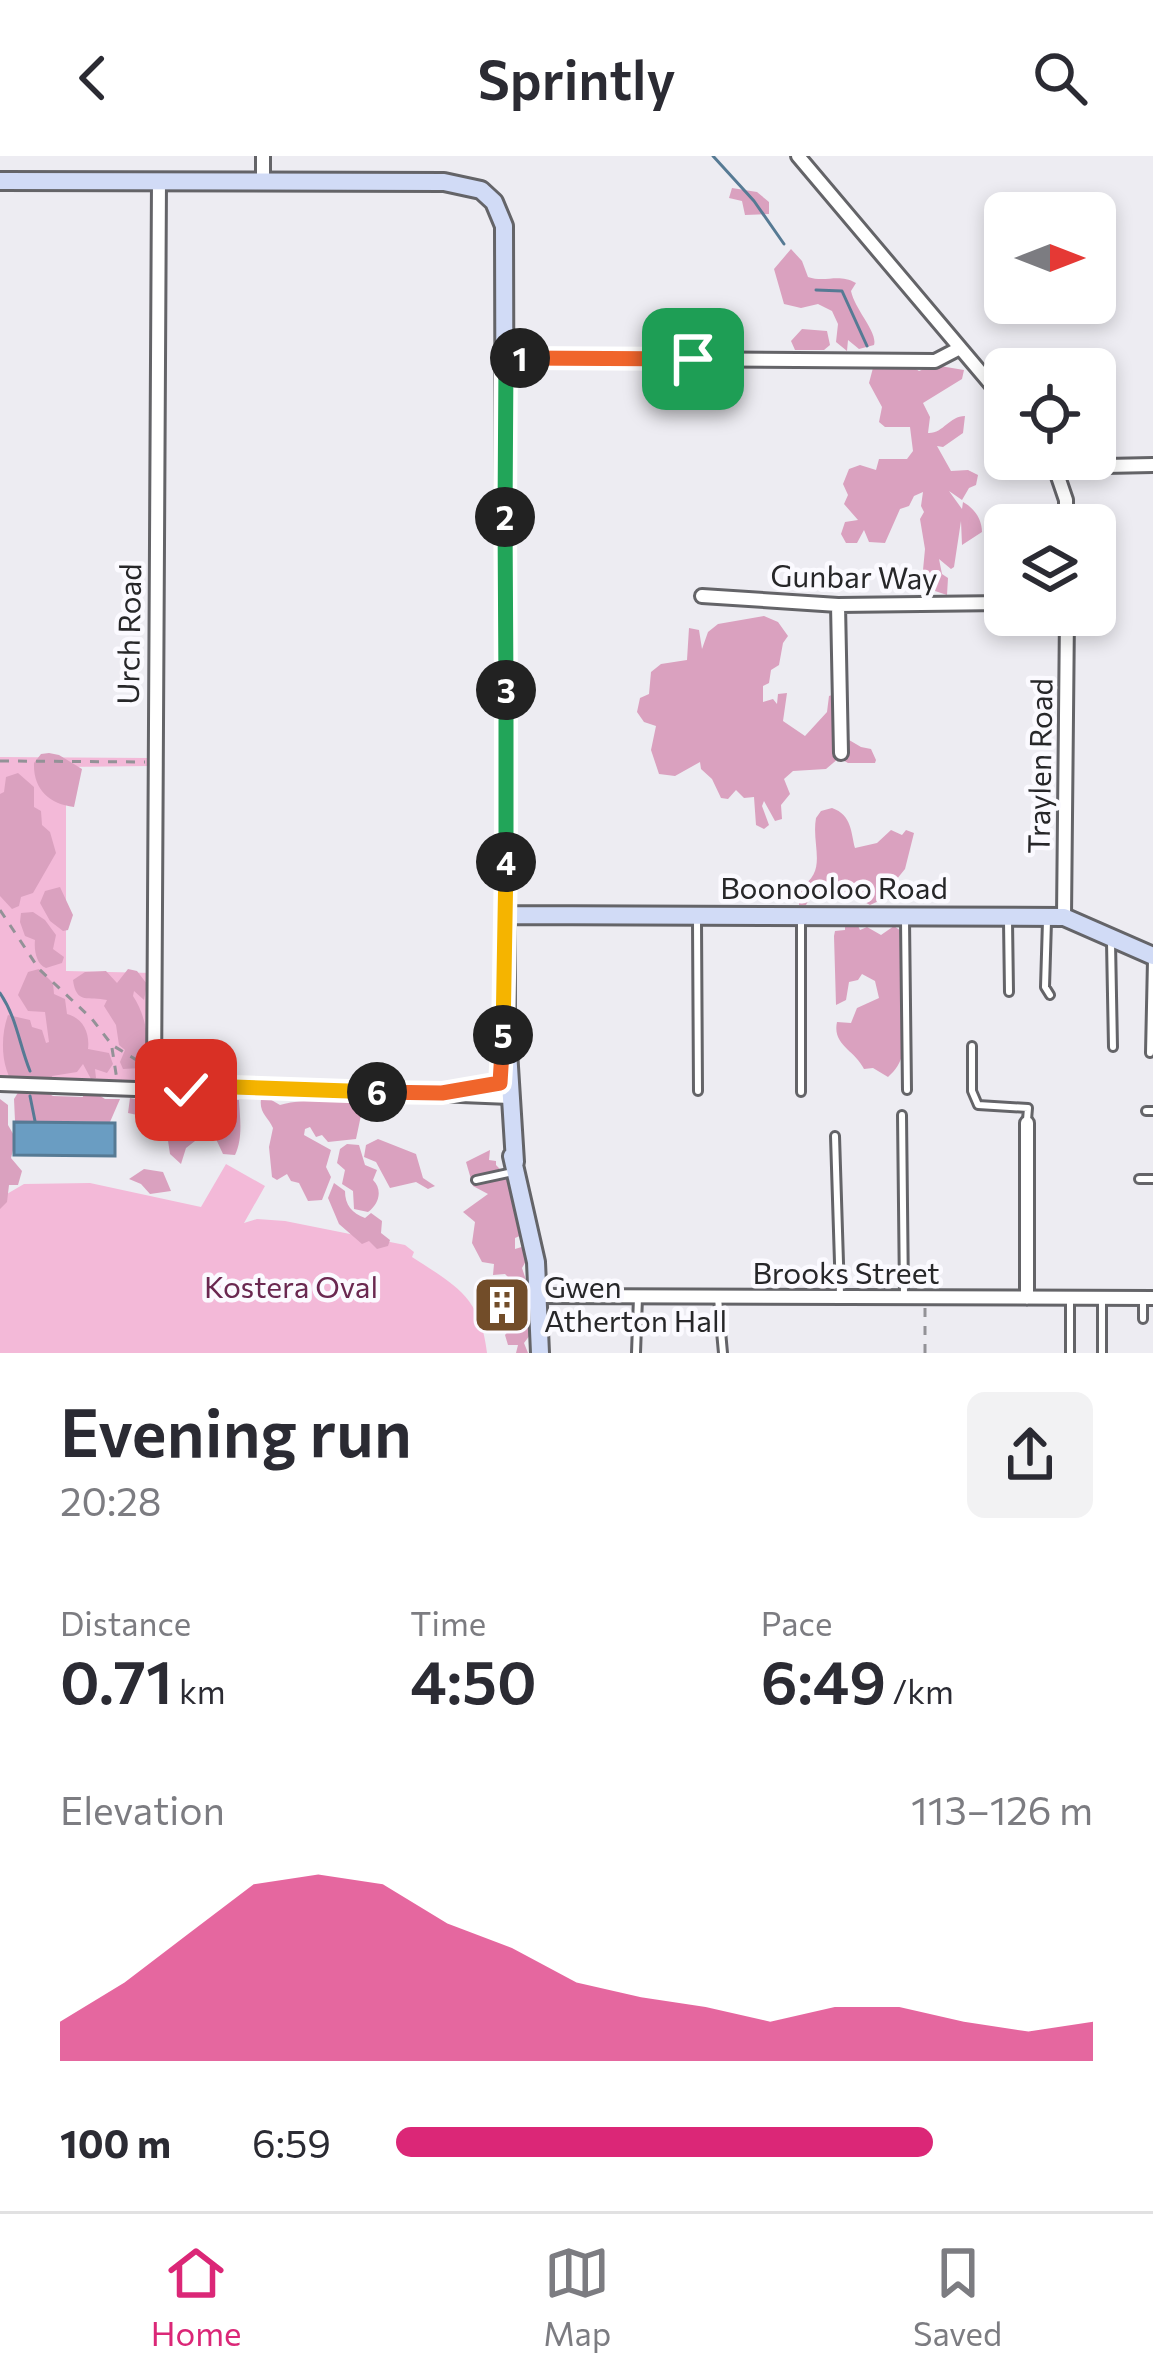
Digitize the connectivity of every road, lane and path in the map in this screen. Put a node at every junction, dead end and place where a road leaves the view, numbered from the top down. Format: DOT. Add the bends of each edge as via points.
graph roads {
  1 [pos="262,156"];
  2 [pos="798,156"];
  3 [pos="0,181"];
  4 [pos="159,181"];
  5 [pos="262,181"];
  6 [pos="960,348"];
  7 [pos="506,358"];
  8 [pos="984,376"];
  9 [pos="1116,464"];
  10 [pos="1153,465"];
  11 [pos="702,596"];
  12 [pos="984,602"];
  13 [pos="838,604"];
  14 [pos="1065,636"];
  15 [pos="841,753"];
  16 [pos="0,761"];
  17 [pos="153,762"];
  18 [pos="0,910"];
  19 [pos="506,914"];
  20 [pos="697,915"];
  21 [pos="801,916"];
  22 [pos="905,916"];
  23 [pos="1008,917"];
  24 [pos="1056,917"];
  25 [pos="1111,936"];
  26 [pos="1153,956"];
  27 [pos="1009,992"];
  28 [pos="1050,994"];
  29 [pos="112,1045"];
  30 [pos="972,1046"];
  31 [pos="1113,1047"];
  32 [pos="1150,1053"];
  33 [pos="154,1072"];
  34 [pos="0,1087"];
  35 [pos="118,1087"];
  36 [pos="154,1088"];
  37 [pos="186,1090"];
  38 [pos="505,1090"];
  39 [pos="907,1090"];
  40 [pos="311,1091"];
  41 [pos="698,1091"];
  42 [pos="801,1091"];
  43 [pos="212,1093"];
  44 [pos="902,1115"];
  45 [pos="1027,1123"];
  46 [pos="211,1132"];
  47 [pos="835,1136"];
  48 [pos="516,1167"];
  49 [pos="1139,1179"];
  50 [pos="1153,1179"];
  51 [pos="476,1180"];
  52 [pos="539,1296"];
  53 [pos="638,1297"];
  54 [pos="840,1297"];
  55 [pos="718,1298"];
  56 [pos="904,1298"];
  57 [pos="925,1298"];
  58 [pos="1027,1298"];
  59 [pos="1070,1298"];
  60 [pos="1102,1298"];
  61 [pos="1148,1298"];
  62 [pos="1143,1319"];
  63 [pos="540,1353"];
  64 [pos="636,1353"];
  65 [pos="723,1353"];
  66 [pos="925,1353"];
  67 [pos="1070,1353"];
  68 [pos="1102,1353"];
  1 -- 5 [label="street"];
  2 -- 6 [label="street"];
  3 -- 4 [label="street"];
  4 -- 5 [label="street"];
  4 -- 17 [label="street, Urch Road"];
  5 -- 7 [label="street" via="461,183 482,190 499,210 505,237"];
  6 -- 7 [label="street" via="935,361"];
  6 -- 8 [label="street"];
  7 -- 19 [label="street"];
  9 -- 10 [label="street"];
  11 -- 13 [label="street, Gunbar Way"];
  12 -- 13 [label="street, Gunbar Way"];
  13 -- 15 [label="street"];
  14 -- 24 [label="street, Traylen Road"];
  16 -- 17 [label="path"];
  17 -- 33 [label="street, Urch Road"];
  18 -- 29 [label="path" via="33,962"];
  19 -- 20 [label="street, Boonooloo Road"];
  19 -- 38 [label="street"];
  20 -- 21 [label="street, Boonooloo Road"];
  20 -- 41 [label="lane"];
  21 -- 22 [label="street, Boonooloo Road"];
  21 -- 42 [label="lane"];
  22 -- 23 [label="street, Boonooloo Road"];
  22 -- 39 [label="lane"];
  23 -- 24 [label="street, Boonooloo Road"];
  23 -- 27 [label="lane"];
  24 -- 25 [label="street, Boonooloo Road"];
  24 -- 28 [label="lane"];
  25 -- 26 [label="street, Boonooloo Road"];
  25 -- 31 [label="lane"];
  26 -- 32 [label="lane"];
  29 -- 33 [label="path"];
  29 -- 35 [label="path"];
  30 -- 45 [label="lane" via="976,1102 1028,1108"];
  33 -- 36 [label="street, Urch Road"];
  34 -- 35 [label="street"];
  35 -- 36 [label="street"];
  36 -- 37 [label="street"];
  37 -- 40 [label="street"];
  37 -- 43 [label="street"];
  38 -- 40 [label="street"];
  38 -- 48 [label="street"];
  40 -- 43 [label="street"];
  43 -- 46 [label="lane"];
  44 -- 56 [label="lane"];
  45 -- 58 [label="street"];
  47 -- 54 [label="lane"];
  48 -- 51 [label="lane"];
  48 -- 52 [label="street"];
  49 -- 50 [label="lane"];
  52 -- 53 [label="street, Brooks Street"];
  52 -- 63 [label="street"];
  53 -- 55 [label="street, Brooks Street"];
  53 -- 64 [label="lane"];
  54 -- 55 [label="street, Brooks Street"];
  54 -- 56 [label="street, Brooks Street"];
  55 -- 65 [label="lane"];
  56 -- 57 [label="street, Brooks Street"];
  57 -- 58 [label="street, Brooks Street"];
  57 -- 66 [label="path"];
  58 -- 59 [label="street, Brooks Street"];
  59 -- 60 [label="street, Brooks Street"];
  59 -- 67 [label="lane"];
  60 -- 61 [label="street, Brooks Street"];
  60 -- 68 [label="lane"];
  61 -- 62 [label="lane"];
}
